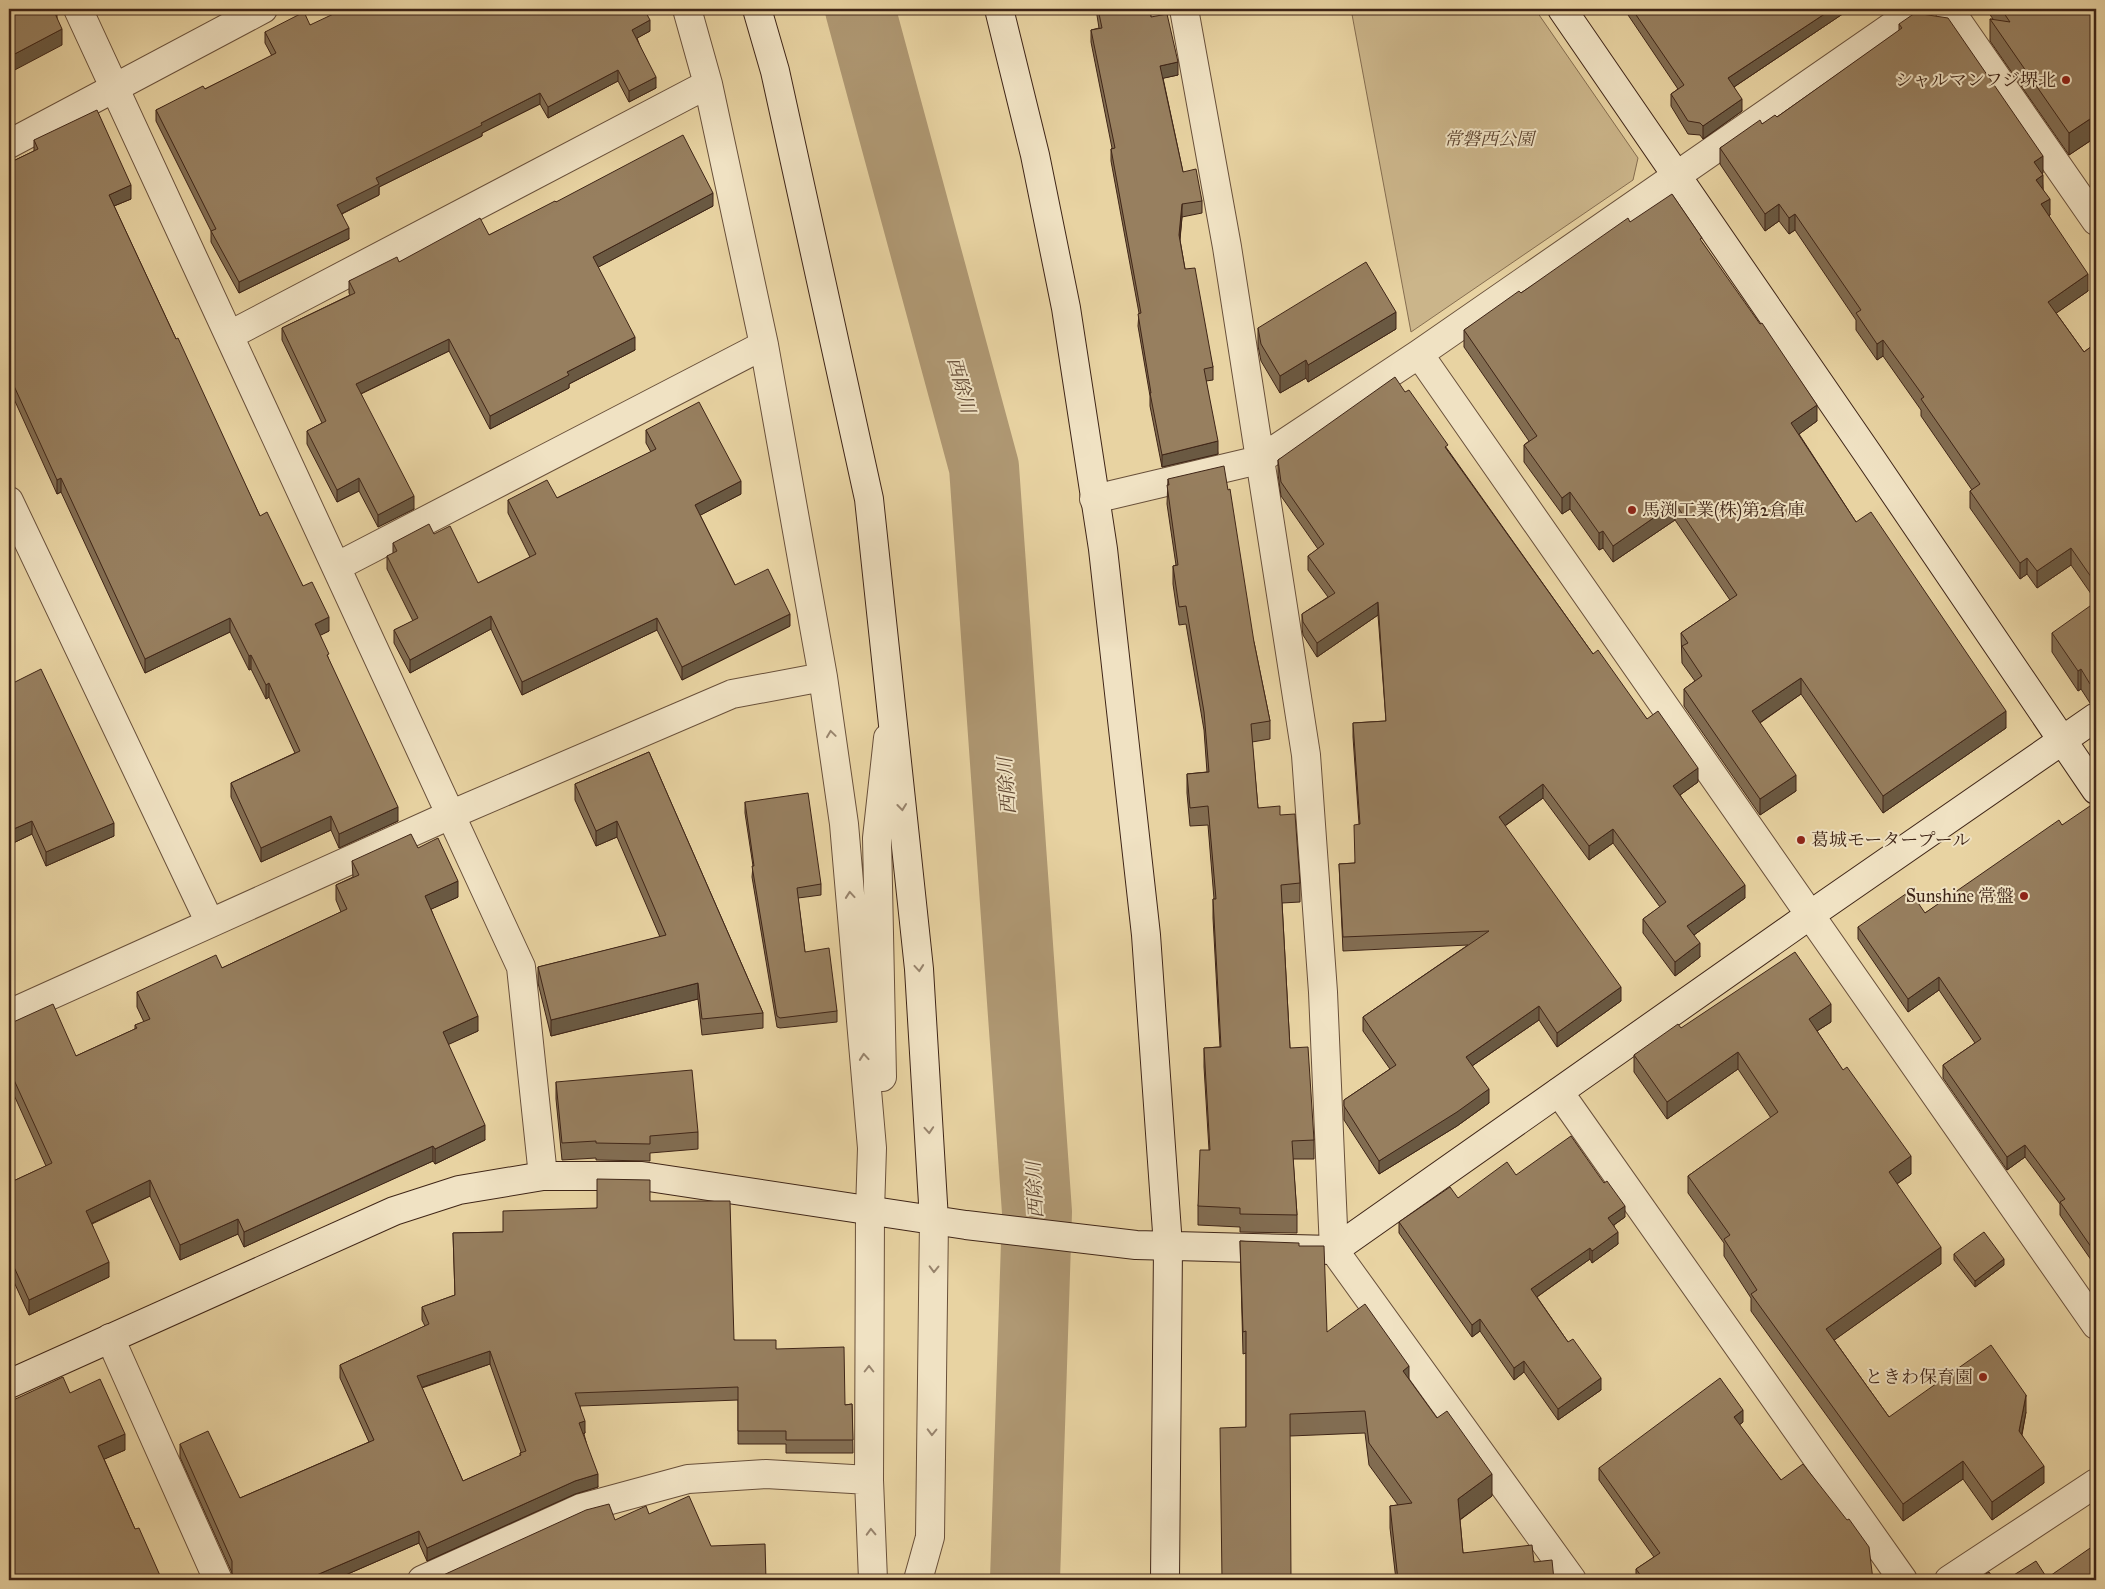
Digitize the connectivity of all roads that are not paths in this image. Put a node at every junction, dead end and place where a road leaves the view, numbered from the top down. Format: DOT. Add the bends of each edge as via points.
graph roads {
  1 [pos="78,9"];
  2 [pos="262,9"];
  3 [pos="687,9"];
  4 [pos="757,9"];
  5 [pos="999,9"];
  6 [pos="1184,9"];
  7 [pos="1562,9"];
  8 [pos="1917,9"];
  9 [pos="1949,9"];
  10 [pos="708,84"];
  11 [pos="114,87"];
  12 [pos="9,144"];
  13 [pos="1677,175"];
  14 [pos="2096,221"];
  15 [pos="230,335"];
  16 [pos="764,345"];
  17 [pos="1420,354"];
  18 [pos="1259,460"];
  19 [pos="1094,499"];
  20 [pos="9,501"];
  21 [pos="336,567"];
  22 [pos="823,678"];
  23 [pos="892,706"];
  24 [pos="2096,717"];
  25 [pos="2062,741"];
  26 [pos="2096,790"];
  27 [pos="450,815"];
  28 [pos="1810,915"];
  29 [pos="210,923"];
  30 [pos="9,1014"];
  31 [pos="1559,1092"];
  32 [pos="872,1148"];
  33 [pos="542,1176"];
  34 [pos="870,1211"];
  35 [pos="934,1220"];
  36 [pos="1168,1246"];
  37 [pos="1334,1250"];
  38 [pos="2096,1325"];
  39 [pos="110,1338"];
  40 [pos="9,1384"];
  41 [pos="869,1480"];
  42 [pos="2096,1483"];
  43 [pos="218,1580"];
  44 [pos="422,1580"];
  45 [pos="873,1580"];
  46 [pos="918,1580"];
  47 [pos="1166,1580"];
  48 [pos="1572,1580"];
  49 [pos="1903,1580"];
  50 [pos="1949,1580"];
  1 -- 11 [label="street"];
  2 -- 11 [label="street"];
  3 -- 10 [label="street"];
  4 -- 23 [label="street" via="777,81 869,499"];
  5 -- 19 [label="street" via="1035,155 1066,308"];
  6 -- 18 [label="street" via="1227,247"];
  7 -- 13 [label="street"];
  8 -- 13 [label="street"];
  9 -- 14 [label="street"];
  10 -- 15 [label="street"];
  10 -- 16 [label="street"];
  11 -- 12 [label="street"];
  11 -- 15 [label="street"];
  13 -- 17 [label="street"];
  13 -- 25 [label="street"];
  15 -- 21 [label="street"];
  16 -- 21 [label="street"];
  16 -- 22 [label="street"];
  17 -- 18 [label="street"];
  17 -- 28 [label="street"];
  18 -- 19 [label="street"];
  18 -- 37 [label="street" via="1306,756 1323,992"];
  19 -- 36 [label="street" via="1103,549 1146,935"];
  20 -- 29 [label="street"];
  21 -- 27 [label="street"];
  22 -- 27 [label="street" via="732,694"];
  32 -- 22 [label="street, one-way" via="844,824"];
  23 -- 32 [label="street" via="877,838 883,1070"];
  23 -- 35 [label="street, one-way" via="919,969"];
  24 -- 25 [label="street"];
  25 -- 26 [label="street"];
  25 -- 28 [label="street"];
  27 -- 29 [label="street"];
  27 -- 33 [label="street" via="521,967"];
  28 -- 31 [label="street"];
  28 -- 38 [label="street"];
  29 -- 30 [label="street"];
  31 -- 37 [label="street"];
  31 -- 49 [label="street"];
  32 -- 34 [label="street"];
  33 -- 34 [label="street" via="642,1176"];
  33 -- 39 [label="street" via="459,1190 394,1210"];
  34 -- 35 [label="street"];
  41 -- 34 [label="street, one-way"];
  35 -- 36 [label="street" via="1136,1245"];
  35 -- 46 [label="street, one-way" via="930,1537"];
  36 -- 37 [label="street"];
  36 -- 47 [label="street"];
  37 -- 48 [label="street"];
  39 -- 40 [label="street"];
  39 -- 43 [label="street"];
  41 -- 44 [label="street" via="766,1474 688,1479 581,1508"];
  45 -- 41 [label="street, one-way"];
  42 -- 50 [label="street"];
}
